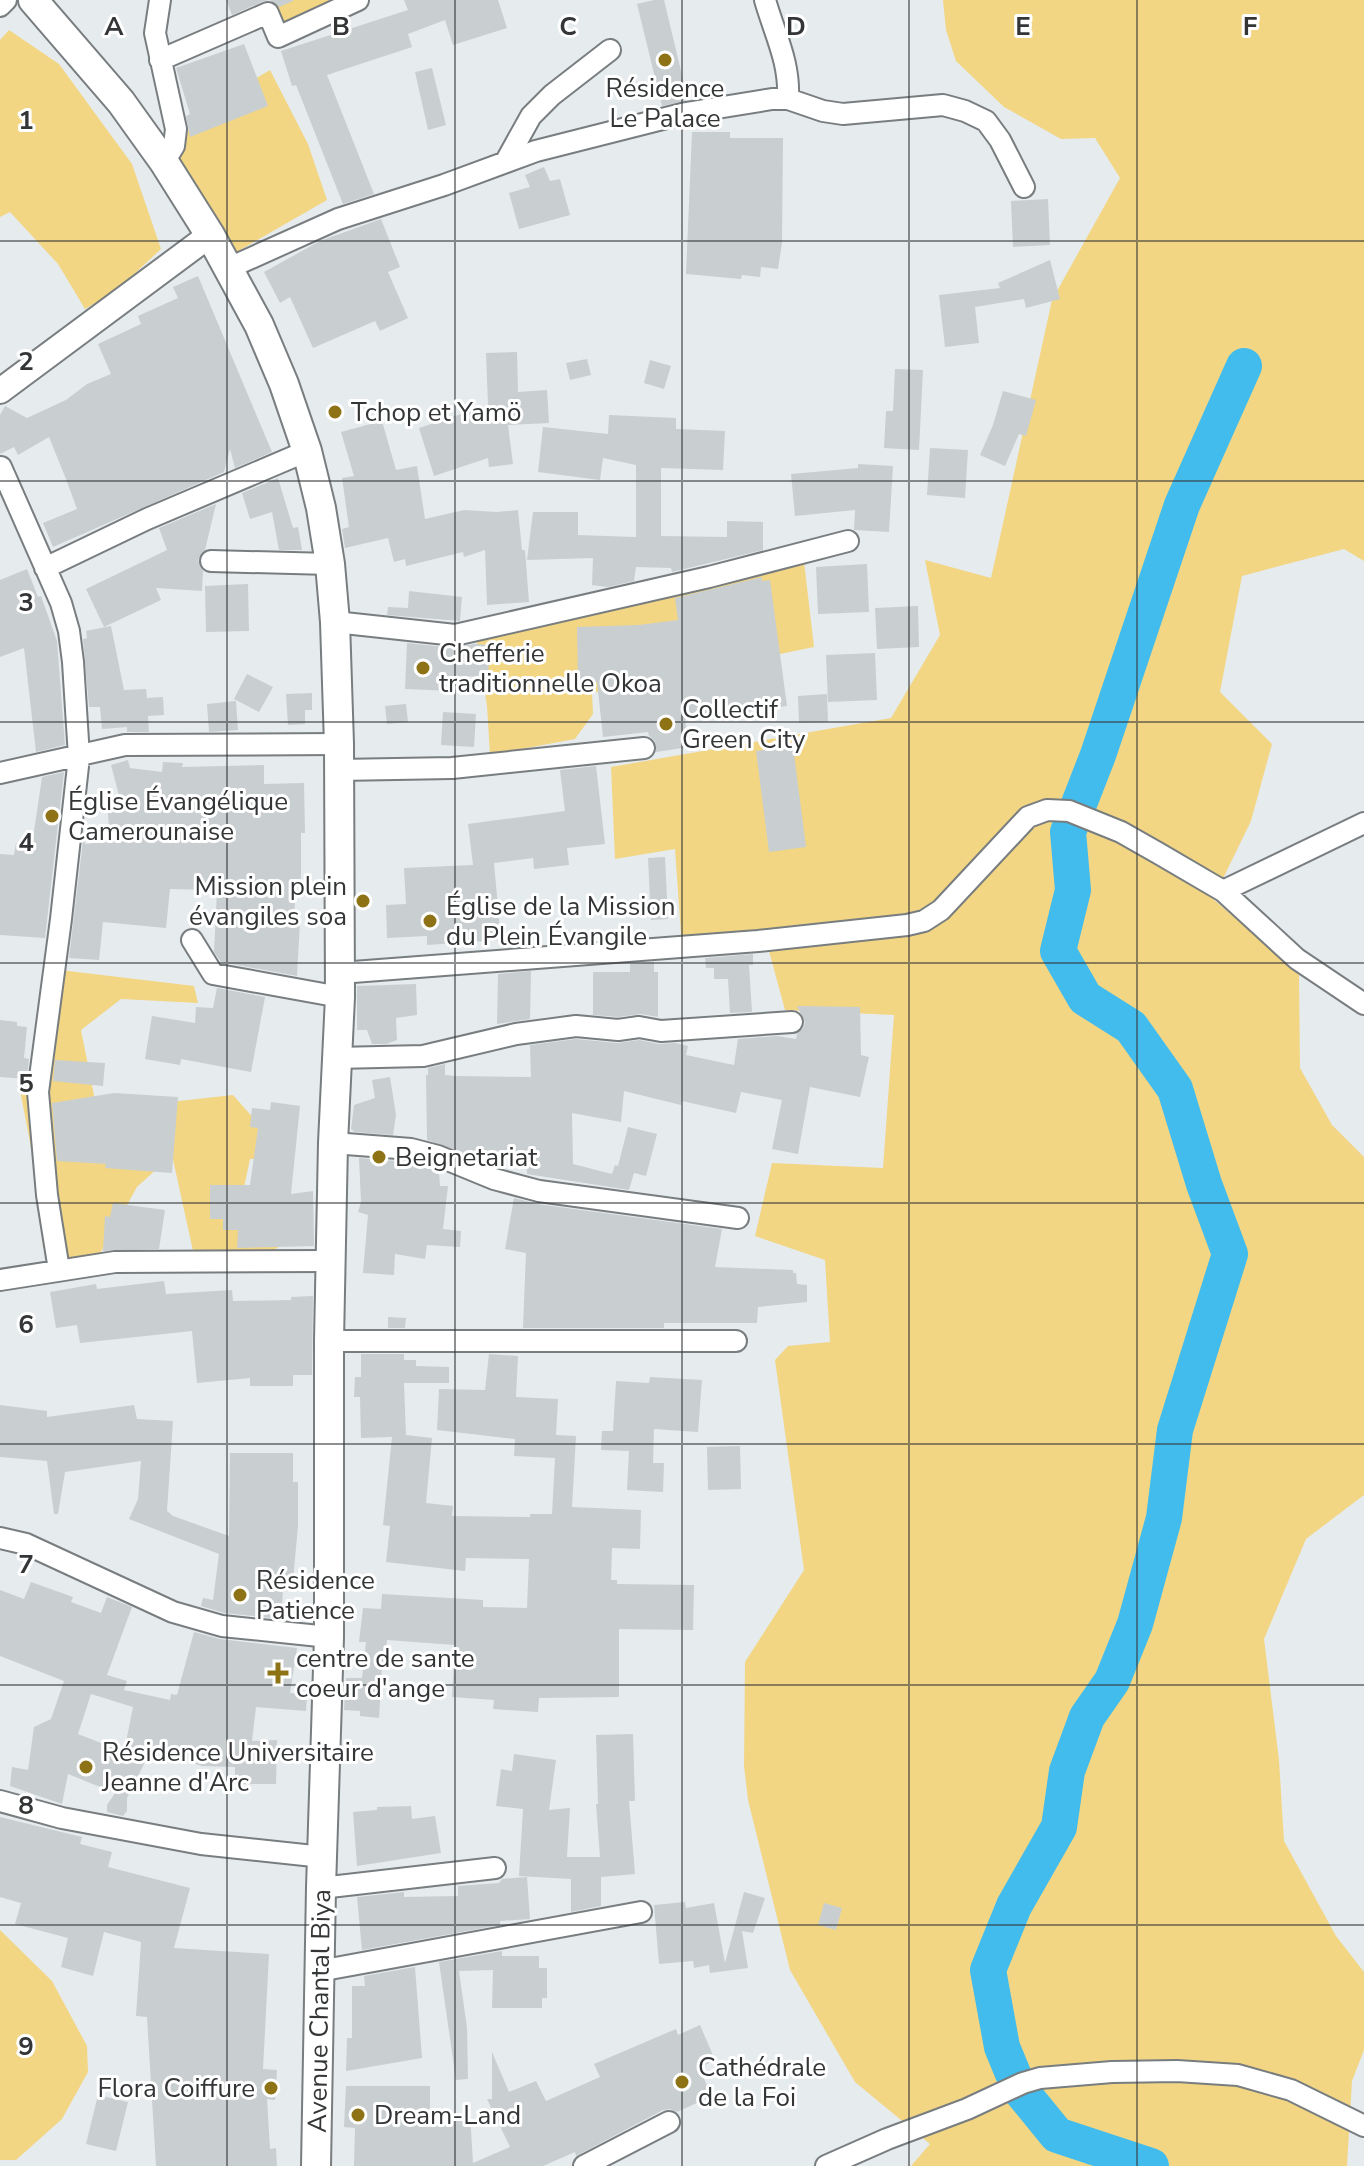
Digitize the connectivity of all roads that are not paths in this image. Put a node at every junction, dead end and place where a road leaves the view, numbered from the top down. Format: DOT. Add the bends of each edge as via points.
graph roads {
  1 [pos="6,0"];
  2 [pos="33,0"];
  3 [pos="160,0"];
  4 [pos="358,0"];
  5 [pos="765,0"];
  6 [pos="0,6"];
  7 [pos="610,50"];
  8 [pos="160,60"];
  9 [pos="788,99"];
  10 [pos="506,161"];
  11 [pos="164,162"];
  12 [pos="1024,187"];
  13 [pos="210,235"];
  14 [pos="229,268"];
  15 [pos="0,391"];
  16 [pos="307,451"];
  17 [pos="1,467"];
  18 [pos="848,541"];
  19 [pos="211,561"];
  20 [pos="330,564"];
  21 [pos="45,568"];
  22 [pos="335,622"];
  23 [pos="644,748"];
  24 [pos="79,757"];
  25 [pos="339,757"];
  26 [pos="0,773"];
  27 [pos="1364,823"];
  28 [pos="1223,891"];
  29 [pos="192,940"];
  30 [pos="340,985"];
  31 [pos="1364,1004"];
  32 [pos="792,1022"];
  33 [pos="336,1058"];
  34 [pos="333,1143"];
  35 [pos="738,1218"];
  36 [pos="331,1261"];
  37 [pos="59,1270"];
  38 [pos="0,1280"];
  39 [pos="329,1341"];
  40 [pos="736,1341"];
  41 [pos="0,1538"];
  42 [pos="329,1637"];
  43 [pos="0,1801"];
  44 [pos="323,1857"];
  45 [pos="495,1868"];
  46 [pos="321,1888"];
  47 [pos="641,1912"];
  48 [pos="319,1971"];
  49 [pos="669,2122"];
  50 [pos="1364,2126"];
  51 [pos="316,2166"];
  52 [pos="584,2166"];
  53 [pos="826,2166"];
  1 -- 6 [label="street"];
  2 -- 11 [label="main road, Avenue Chantal Biya" via="121,102"];
  3 -- 8 [label="street" via="155,33"];
  4 -- 8 [label="street" via="278,37 268,13"];
  5 -- 9 [label="street" via="786,59"];
  7 -- 10 [label="street" via="531,116"];
  8 -- 11 [label="street" via="176,129"];
  9 -- 10 [label="street" via="686,113"];
  9 -- 12 [label="street" via="843,114 943,105 965,111 986,121"];
  10 -- 14 [label="street" via="338,219"];
  11 -- 13 [label="main road, Avenue Chantal Biya"];
  13 -- 14 [label="main road, Avenue Chantal Biya"];
  13 -- 15 [label="street"];
  14 -- 16 [label="main road, Avenue Chantal Biya" via="264,336"];
  16 -- 20 [label="main road, Avenue Chantal Biya"];
  16 -- 21 [label="street"];
  17 -- 21 [label="street"];
  18 -- 22 [label="street" via="455,635"];
  19 -- 20 [label="street"];
  20 -- 22 [label="main road, Avenue Chantal Biya"];
  21 -- 24 [label="street" via="69,631"];
  22 -- 25 [label="main road, Avenue Chantal Biya"];
  23 -- 25 [label="street" via="452,768"];
  24 -- 25 [label="street" via="125,745"];
  24 -- 26 [label="street"];
  24 -- 37 [label="street" via="38,1092"];
  25 -- 30 [label="main road, Avenue Chantal Biya"];
  27 -- 28 [label="street"];
  28 -- 30 [label="street" via="1121,832 1069,811 1047,810 1028,817 941,910 924,921"];
  28 -- 31 [label="street" via="1297,959"];
  29 -- 30 [label="street" via="213,974"];
  30 -- 33 [label="main road, Avenue Chantal Biya"];
  32 -- 33 [label="street" via="661,1031 576,1026 423,1056"];
  33 -- 34 [label="main road, Avenue Chantal Biya"];
  34 -- 35 [label="street" via="411,1149 539,1191"];
  34 -- 36 [label="main road, Avenue Chantal Biya"];
  36 -- 37 [label="street" via="115,1262"];
  36 -- 39 [label="main road, Avenue Chantal Biya"];
  37 -- 38 [label="street"];
  39 -- 40 [label="street"];
  39 -- 42 [label="main road, Avenue Chantal Biya"];
  41 -- 42 [label="street" via="26,1544 173,1612 222,1626"];
  42 -- 44 [label="main road, Avenue Chantal Biya"];
  43 -- 44 [label="street" via="201,1844"];
  44 -- 46 [label="main road, Avenue Chantal Biya"];
  45 -- 46 [label="street"];
  46 -- 48 [label="main road, Avenue Chantal Biya"];
  47 -- 48 [label="street"];
  48 -- 51 [label="main road, Avenue Chantal Biya"];
  49 -- 52 [label="street"];
  50 -- 53 [label="street" via="1291,2090 1238,2075 1112,2072 1023,2083"];
}
